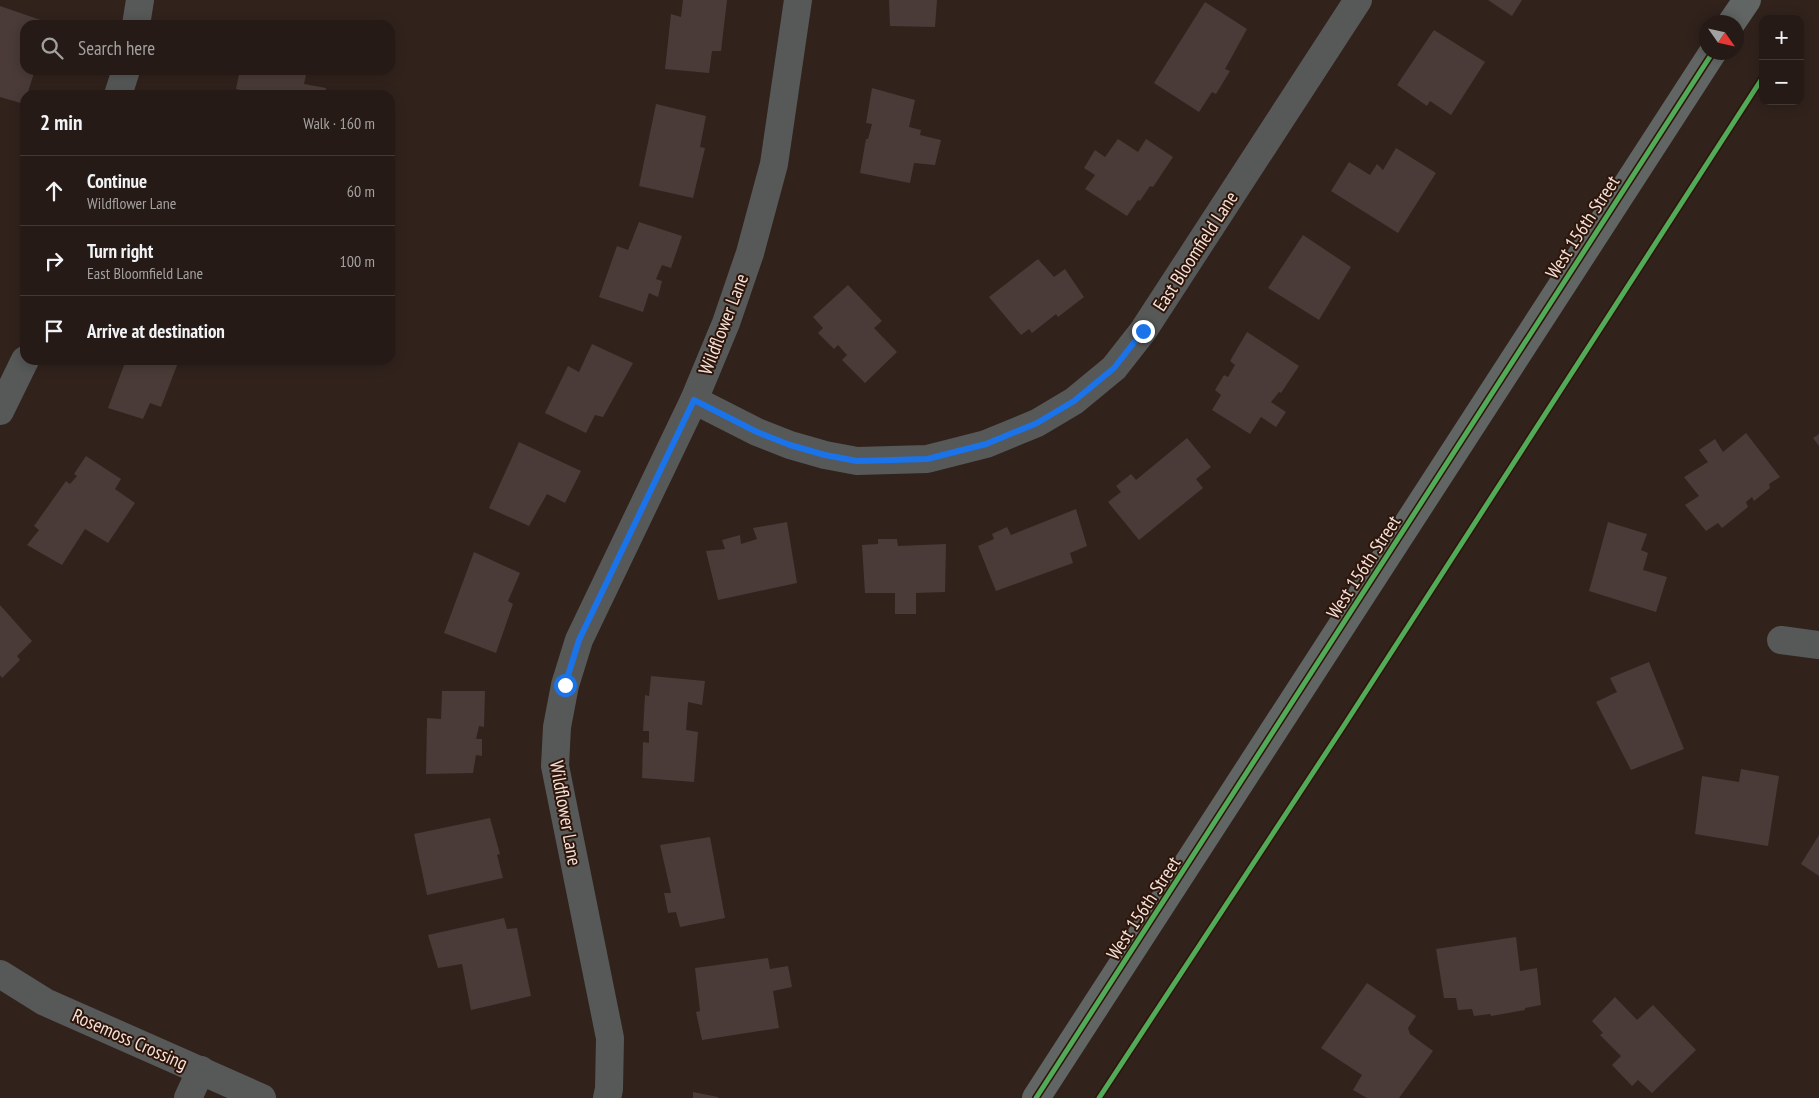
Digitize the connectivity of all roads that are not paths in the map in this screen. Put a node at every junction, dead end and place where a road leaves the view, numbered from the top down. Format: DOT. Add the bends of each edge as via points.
graph roads {
  1 [pos="140,0"];
  2 [pos="798,0"];
  3 [pos="1358,0"];
  4 [pos="1747,0"];
  5 [pos="1737,15"];
  6 [pos="137,20"];
  7 [pos="1708,60"];
  8 [pos="124,75"];
  9 [pos="120,90"];
  10 [pos="23,365"];
  11 [pos="694,400"];
  12 [pos="0,411"];
  13 [pos="1781,640"];
  14 [pos="1819,645"];
  15 [pos="0,974"];
  16 [pos="200,1070"];
  17 [pos="188,1098"];
  18 [pos="262,1098"];
  19 [pos="607,1098"];
  20 [pos="1036,1098"];
  1 -- 6 [label="street"];
  2 -- 11 [label="street, Wildflower Lane" via="774,164 750,253"];
  3 -- 11 [label="street, East Bloomfield Lane" via="1143,331 1114,368 1074,401 1037,423 986,444 927,459 857,461 774,439"];
  4 -- 5 [label="street"];
  7 -- 20 [label="street, West 156th Street"];
  8 -- 9 [label="street"];
  10 -- 12 [label="street"];
  11 -- 19 [label="street, Wildflower Lane" via="579,640 556,727 555,766 610,1038"];
  13 -- 14 [label="street"];
  15 -- 16 [label="street, Rosemoss Crossing" via="45,1002"];
  16 -- 17 [label="street"];
  16 -- 18 [label="street, Rosemoss Crossing"];
}
